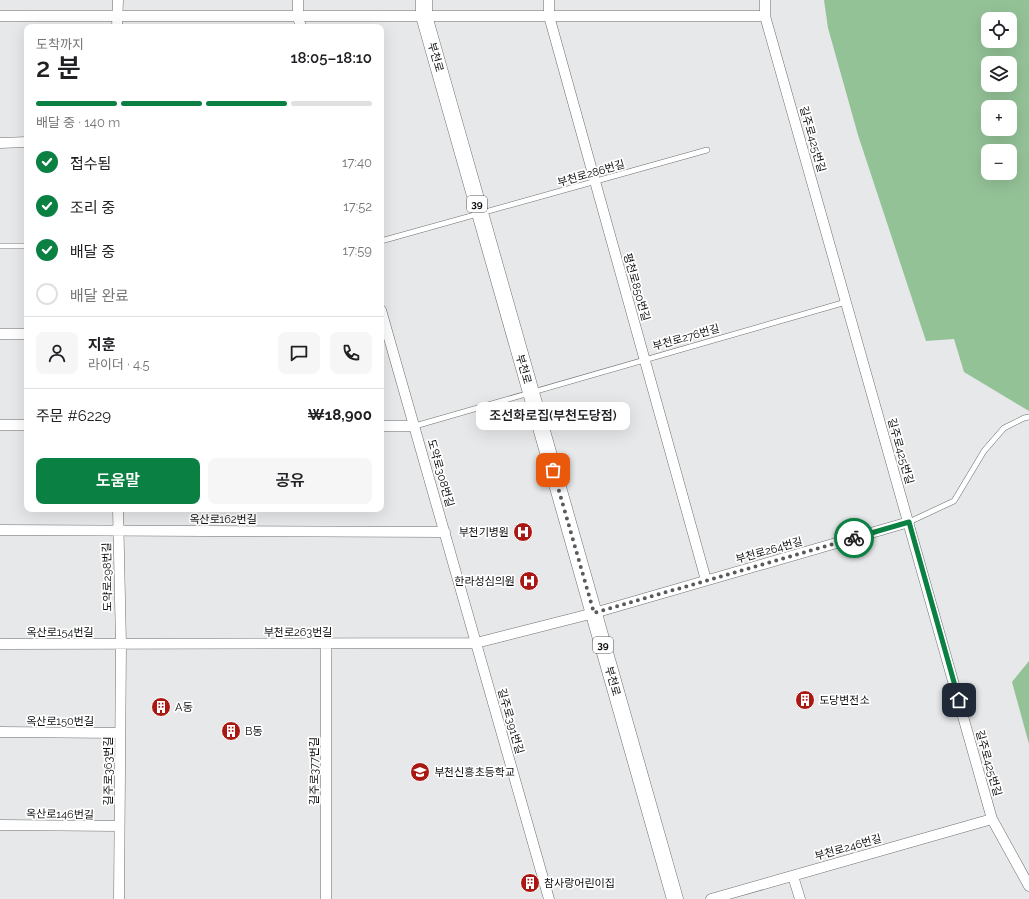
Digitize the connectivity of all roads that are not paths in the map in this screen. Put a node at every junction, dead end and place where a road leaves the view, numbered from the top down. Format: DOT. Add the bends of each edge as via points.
graph roads {
  1 [pos="118,0"];
  2 [pos="298,0"];
  3 [pos="424,0"];
  4 [pos="549,0"];
  5 [pos="765,0"];
  6 [pos="0,16"];
  7 [pos="424,16"];
  8 [pos="549,16"];
  9 [pos="765,16"];
  10 [pos="117,22"];
  11 [pos="300,22"];
  12 [pos="24,142"];
  13 [pos="0,143"];
  14 [pos="707,150"];
  15 [pos="595,182"];
  16 [pos="480,214"];
  17 [pos="384,240"];
  18 [pos="0,246"];
  19 [pos="24,246"];
  20 [pos="846,302"];
  21 [pos="0,334"];
  22 [pos="24,334"];
  23 [pos="384,335"];
  24 [pos="646,359"];
  25 [pos="531,392"];
  26 [pos="1029,417"];
  27 [pos="0,425"];
  28 [pos="24,425"];
  29 [pos="384,426"];
  30 [pos="414,426"];
  31 [pos="118,512"];
  32 [pos="909,522"];
  33 [pos="0,530"];
  34 [pos="118,531"];
  35 [pos="445,532"];
  36 [pos="706,580"];
  37 [pos="594,613"];
  38 [pos="476,643"];
  39 [pos="0,644"];
  40 [pos="121,644"];
  41 [pos="326,644"];
  42 [pos="0,732"];
  43 [pos="120,733"];
  44 [pos="992,819"];
  45 [pos="0,825"];
  46 [pos="119,826"];
  47 [pos="793,876"];
  48 [pos="1029,886"];
  49 [pos="119,899"];
  50 [pos="326,899"];
  51 [pos="549,899"];
  52 [pos="675,899"];
  53 [pos="711,899"];
  54 [pos="800,899"];
  1 -- 10 [label="street"];
  2 -- 11 [label="street"];
  3 -- 7 [label="main road, 부천로 / 39"];
  4 -- 8 [label="street, 평천로850번길"];
  5 -- 9 [label="street, 길주로425번길"];
  6 -- 10 [label="street"];
  7 -- 8 [label="street"];
  7 -- 11 [label="street"];
  7 -- 16 [label="main road, 부천로 / 39"];
  8 -- 9 [label="street"];
  8 -- 15 [label="street, 평천로850번길"];
  9 -- 20 [label="street, 길주로425번길"];
  10 -- 11 [label="street"];
  12 -- 13 [label="street"];
  14 -- 15 [label="lane, 부천로286번길"];
  15 -- 16 [label="lane, 부천로286번길"];
  15 -- 24 [label="street, 평천로850번길"];
  16 -- 17 [label="lane, 부천로286번길"];
  16 -- 25 [label="main road, 부천로 / 39"];
  18 -- 19 [label="lane"];
  20 -- 24 [label="lane, 부천로276번길"];
  20 -- 32 [label="street, 길주로425번길"];
  21 -- 22 [label="street"];
  23 -- 30 [label="street, 도약로308번길"];
  24 -- 25 [label="lane, 부천로276번길"];
  24 -- 36 [label="street, 평천로850번길"];
  25 -- 30 [label="lane, 부천로276번길"];
  25 -- 37 [label="main road, 부천로 / 39"];
  26 -- 32 [label="lane, 부천로264번길" via="1004,428 984,451 954,501"];
  27 -- 28 [label="street"];
  29 -- 30 [label="street"];
  30 -- 35 [label="street, 도약로308번길"];
  31 -- 34 [label="street, 도약로298번길"];
  32 -- 36 [label="street, 부천로264번길"];
  32 -- 44 [label="street, 길주로425번길"];
  33 -- 34 [label="street, 옥산로162번길"];
  34 -- 35 [label="street, 옥산로162번길"];
  34 -- 40 [label="street, 도약로298번길"];
  35 -- 38 [label="street, 도약로308번길"];
  36 -- 37 [label="street, 부천로264번길"];
  37 -- 38 [label="street, 부천로264번길"];
  37 -- 52 [label="main road, 부천로 / 39"];
  38 -- 41 [label="street, 부천로263번길"];
  38 -- 51 [label="street, 길주로391번길"];
  39 -- 40 [label="street, 옥산로154번길"];
  40 -- 41 [label="street, 부천로263번길"];
  40 -- 43 [label="street, 길주로363번길"];
  41 -- 50 [label="street, 길주로377번길"];
  42 -- 43 [label="street, 옥산로150번길"];
  43 -- 46 [label="street, 길주로363번길"];
  44 -- 47 [label="street, 부천로246번길"];
  44 -- 48 [label="street, 길주로425번길"];
  45 -- 46 [label="street, 옥산로146번길"];
  46 -- 49 [label="street, 길주로363번길"];
  47 -- 53 [label="street, 부천로246번길"];
  47 -- 54 [label="street"];
}
